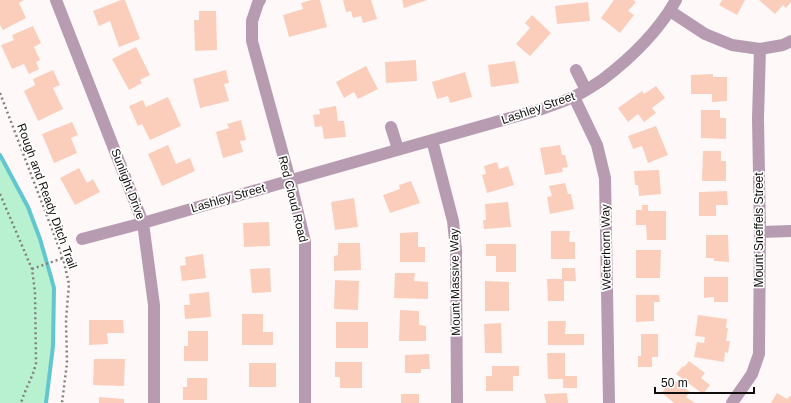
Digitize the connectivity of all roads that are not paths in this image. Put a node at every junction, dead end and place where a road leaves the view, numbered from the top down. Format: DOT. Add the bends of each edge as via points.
graph roads {
  1 [pos="56,0"];
  2 [pos="260,0"];
  3 [pos="676,0"];
  4 [pos="670,11"];
  5 [pos="791,41"];
  6 [pos="760,49"];
  7 [pos="576,70"];
  8 [pos="586,90"];
  9 [pos="574,97"];
  10 [pos="391,126"];
  11 [pos="432,140"];
  12 [pos="398,150"];
  13 [pos="290,180"];
  14 [pos="143,223"];
  15 [pos="791,231"];
  16 [pos="760,232"];
  17 [pos="82,239"];
  18 [pos="154,403"];
  19 [pos="306,403"];
  20 [pos="456,403"];
  21 [pos="609,403"];
  22 [pos="732,403"];
  1 -- 14 [label="street, Sunlight Drive"];
  2 -- 13 [label="street, Red Cloud Road" via="252,21 252,41"];
  3 -- 4 [label="street, Lashley Street"];
  4 -- 6 [label="street" via="705,34 732,45"];
  4 -- 8 [label="street, Lashley Street" via="651,37 620,67"];
  5 -- 6 [label="street"];
  6 -- 16 [label="street, Mount Sneffels Street"];
  7 -- 8 [label="street, Lashley Street"];
  8 -- 9 [label="street, Lashley Street"];
  9 -- 11 [label="street, Lashley Street" via="542,109"];
  9 -- 21 [label="street, Wetterhorn Way" via="597,144 605,178"];
  10 -- 12 [label="street"];
  11 -- 12 [label="street, Lashley Street"];
  11 -- 20 [label="street, Mount Massive Way" via="453,221 456,250"];
  12 -- 13 [label="street, Lashley Street"];
  13 -- 14 [label="street, Lashley Street"];
  13 -- 19 [label="street, Red Cloud Road" via="305,242"];
  14 -- 17 [label="street, Lashley Street"];
  14 -- 18 [label="street, Sunlight Drive" via="154,305"];
  15 -- 16 [label="street"];
  16 -- 22 [label="street, Mount Sneffels Street" via="759,354 752,374"];
}
